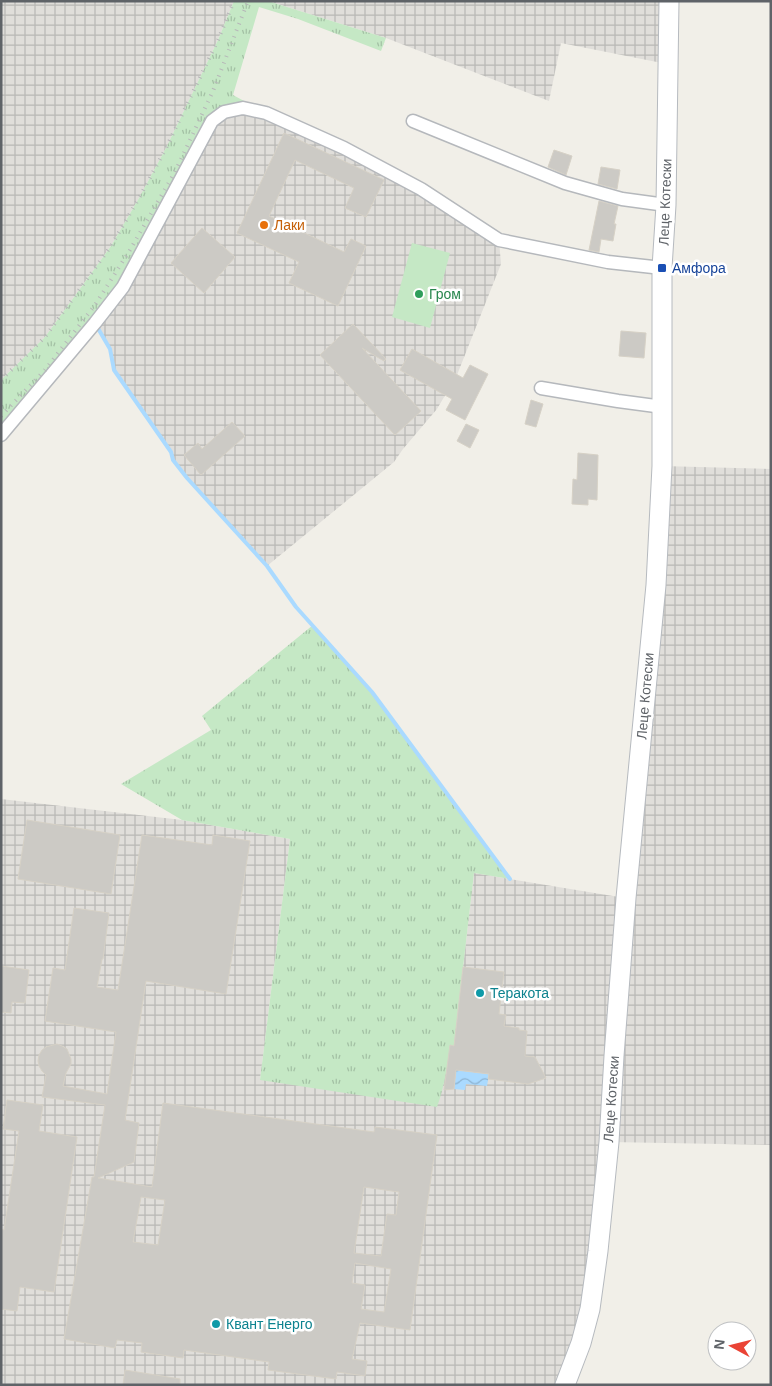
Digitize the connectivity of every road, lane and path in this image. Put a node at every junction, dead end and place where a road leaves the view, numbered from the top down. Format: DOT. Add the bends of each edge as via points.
graph roads {
  1 [pos="669,1"];
  2 [pos="413,120"];
  3 [pos="666,205"];
  4 [pos="662,268"];
  5 [pos="541,388"];
  6 [pos="663,407"];
  7 [pos="1,435"];
  8 [pos="567,1384"];
  1 -- 3 [label="main road, Леце Котески"];
  2 -- 3 [label="street" via="565,183 622,198"];
  3 -- 4 [label="main road, Леце Котески"];
  4 -- 6 [label="main road, Леце Котески"];
  4 -- 7 [label="street" via="608,262 499,240 421,188 308,131 266,113 243,108 224,112 212,121 123,287"];
  5 -- 6 [label="street"];
  6 -- 8 [label="main road, Леце Котески" via="656,585 625,908 609,1142 590,1309"];
}
